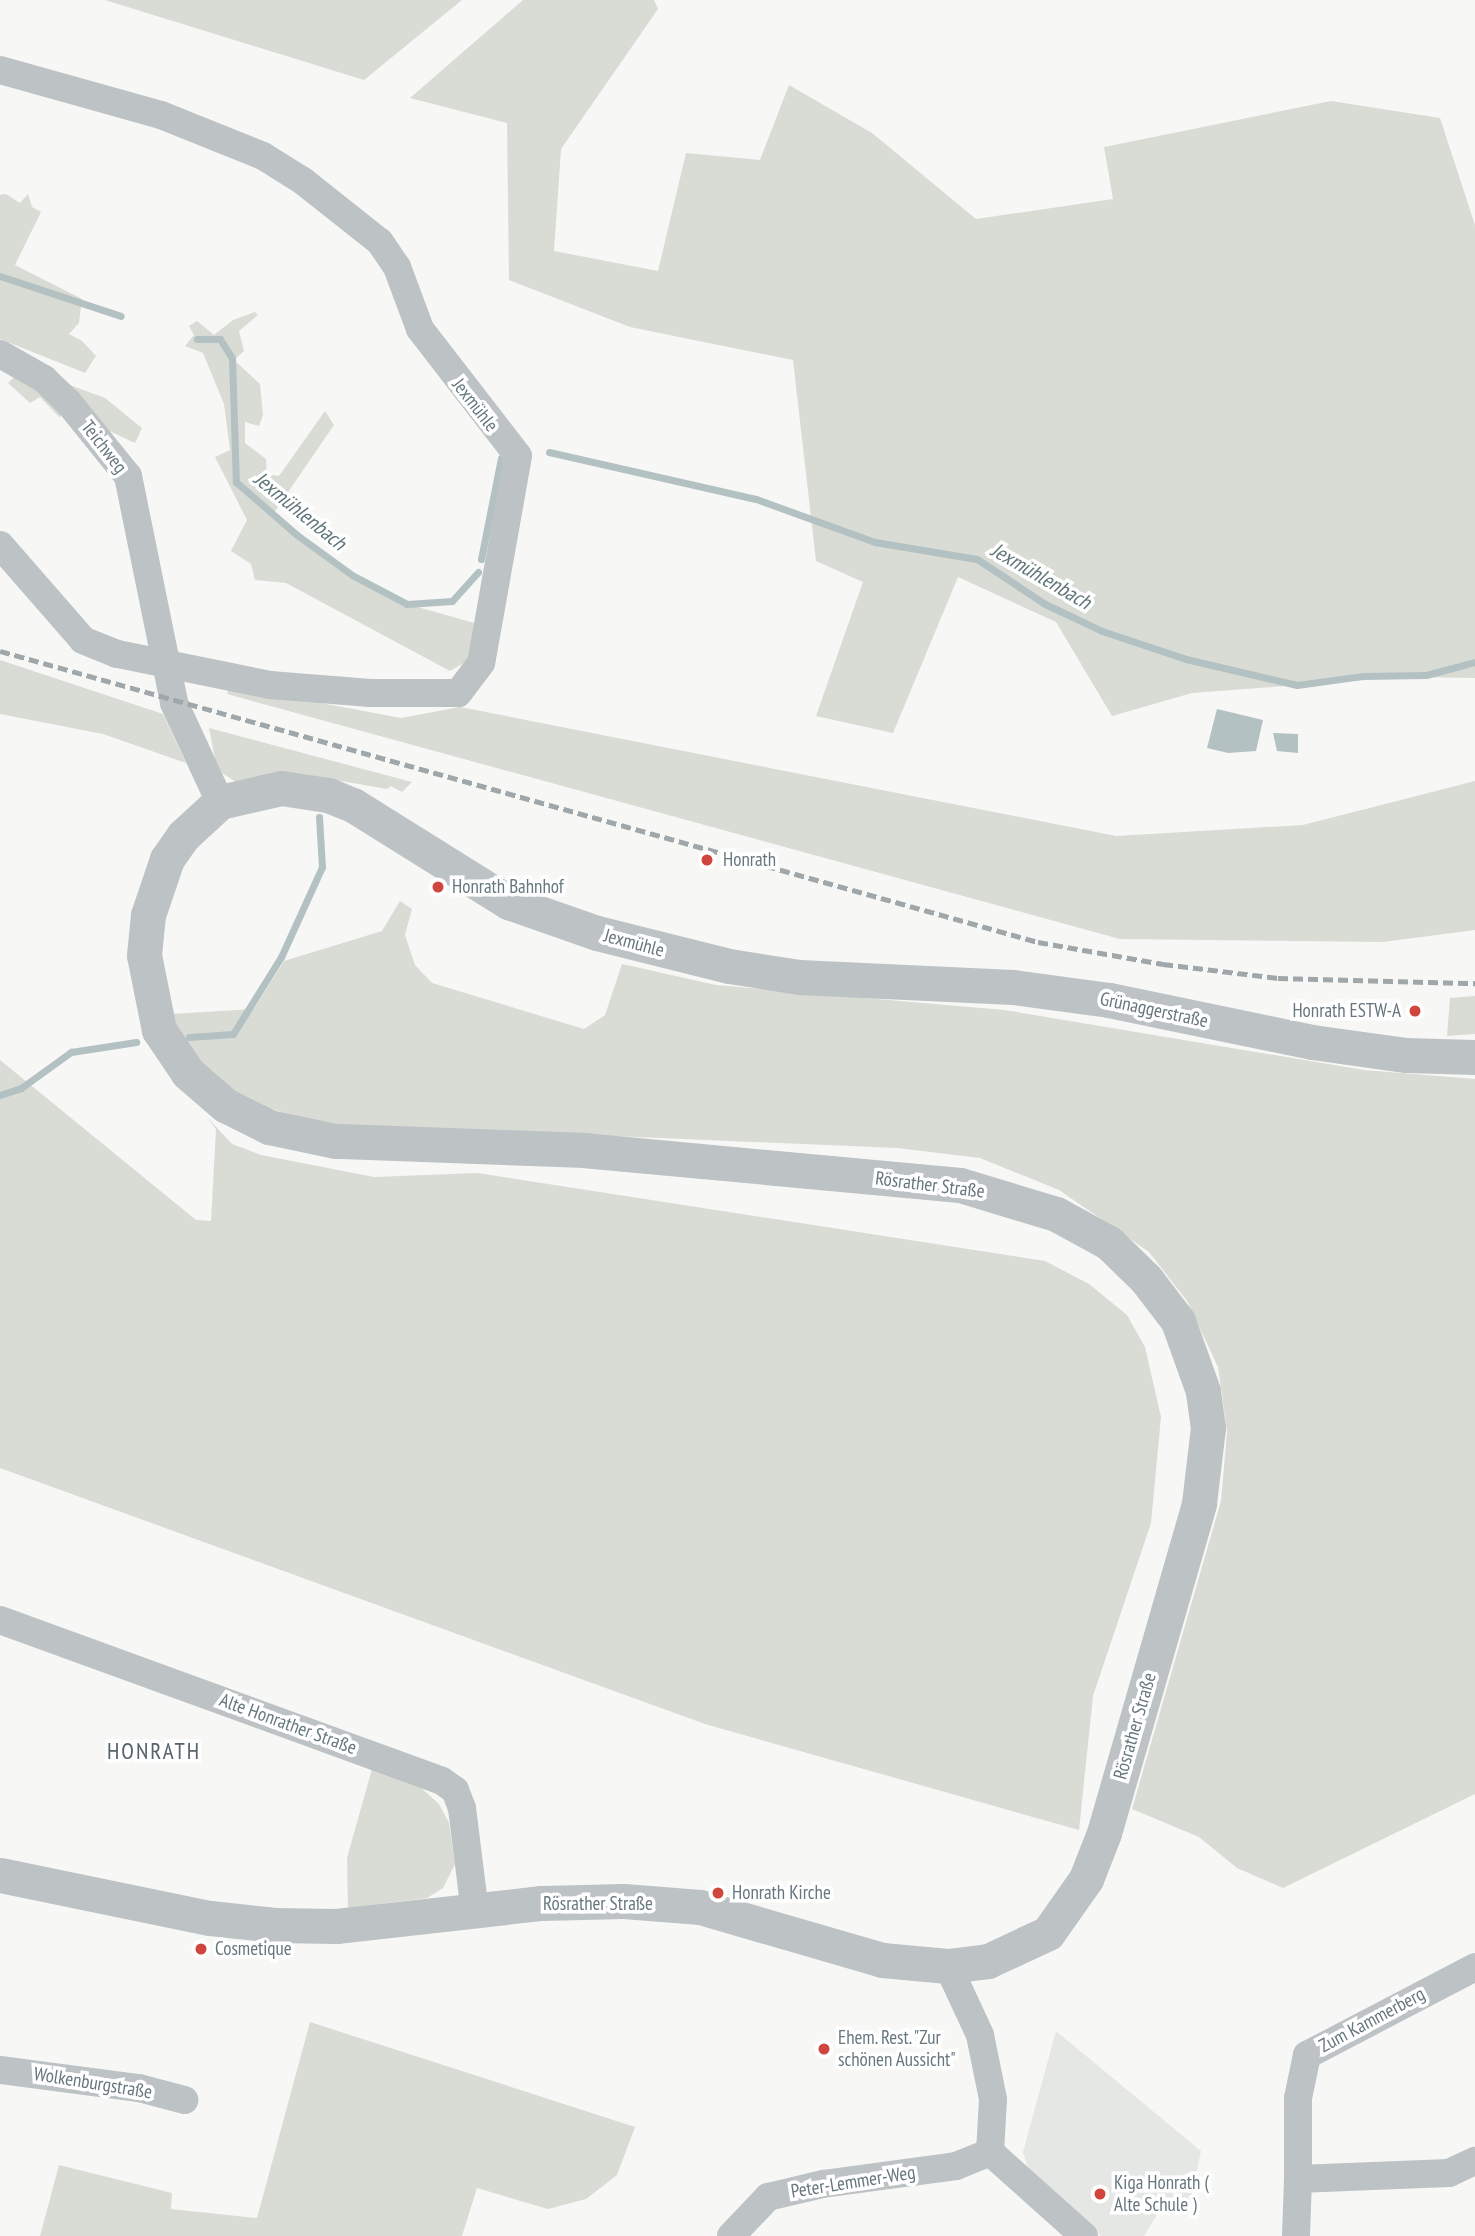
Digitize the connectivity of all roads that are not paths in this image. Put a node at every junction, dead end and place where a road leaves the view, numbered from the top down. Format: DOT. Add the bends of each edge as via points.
graph roads {
  1 [pos="0,70"];
  2 [pos="0,354"];
  3 [pos="0,545"];
  4 [pos="163,662"];
  5 [pos="220,802"];
  6 [pos="831,978"];
  7 [pos="1475,1057"];
  8 [pos="0,1620"];
  9 [pos="0,1875"];
  10 [pos="475,1913"];
  11 [pos="948,1966"];
  12 [pos="1475,1966"];
  13 [pos="0,2070"];
  14 [pos="184,2100"];
  15 [pos="990,2152"];
  16 [pos="1475,2161"];
  17 [pos="1298,2179"];
  18 [pos="731,2236"];
  19 [pos="1084,2236"];
  20 [pos="1297,2236"];
  1 -- 4 [label="street, Jexmühle" via="161,115 262,156 303,181 380,242 397,267 420,329 518,456 481,663 458,693 370,693 270,685"];
  2 -- 4 [label="street, Teichweg" via="44,379 128,476 140,519"];
  3 -- 4 [label="street, Jexmühle" via="83,640 140,661"];
  4 -- 5 [label="street" via="174,703"];
  5 -- 6 [label="street, Jexmühle" via="281,788 328,795 353,805 508,902 670,953 743,969"];
  5 -- 11 [label="street, Rösrather Straße" via="174,847 148,915 144,964 159,1030 206,1091 244,1117 296,1134 349,1141 586,1150 960,1185 1056,1214 1109,1243 1146,1279 1178,1321 1203,1391 1208,1428 1199,1503 1104,1833 1074,1901 1048,1933 988,1961"];
  6 -- 7 [label="street, Grünaggerstraße" via="1013,987 1109,1000 1312,1042 1406,1055"];
  8 -- 10 [label="street, Alte Honrather Straße" via="442,1781 455,1790 462,1808"];
  9 -- 10 [label="street, Rösrather Straße" via="210,1918 275,1925 336,1926"];
  10 -- 11 [label="street, Rösrather Straße" via="542,1903 624,1901 700,1908 882,1960"];
  11 -- 15 [label="street" via="980,2035 993,2099"];
  12 -- 17 [label="street, Zum Kammerberg" via="1307,2055 1298,2098"];
  13 -- 14 [label="street, Wolkenburgstraße" via="139,2088"];
  15 -- 18 [label="street, Peter-Lemmer-Weg" via="956,2166 823,2184 768,2197 756,2204"];
  15 -- 19 [label="street"];
  16 -- 17 [label="street" via="1449,2173"];
  17 -- 20 [label="street, Zum Kammerberg"];
}
